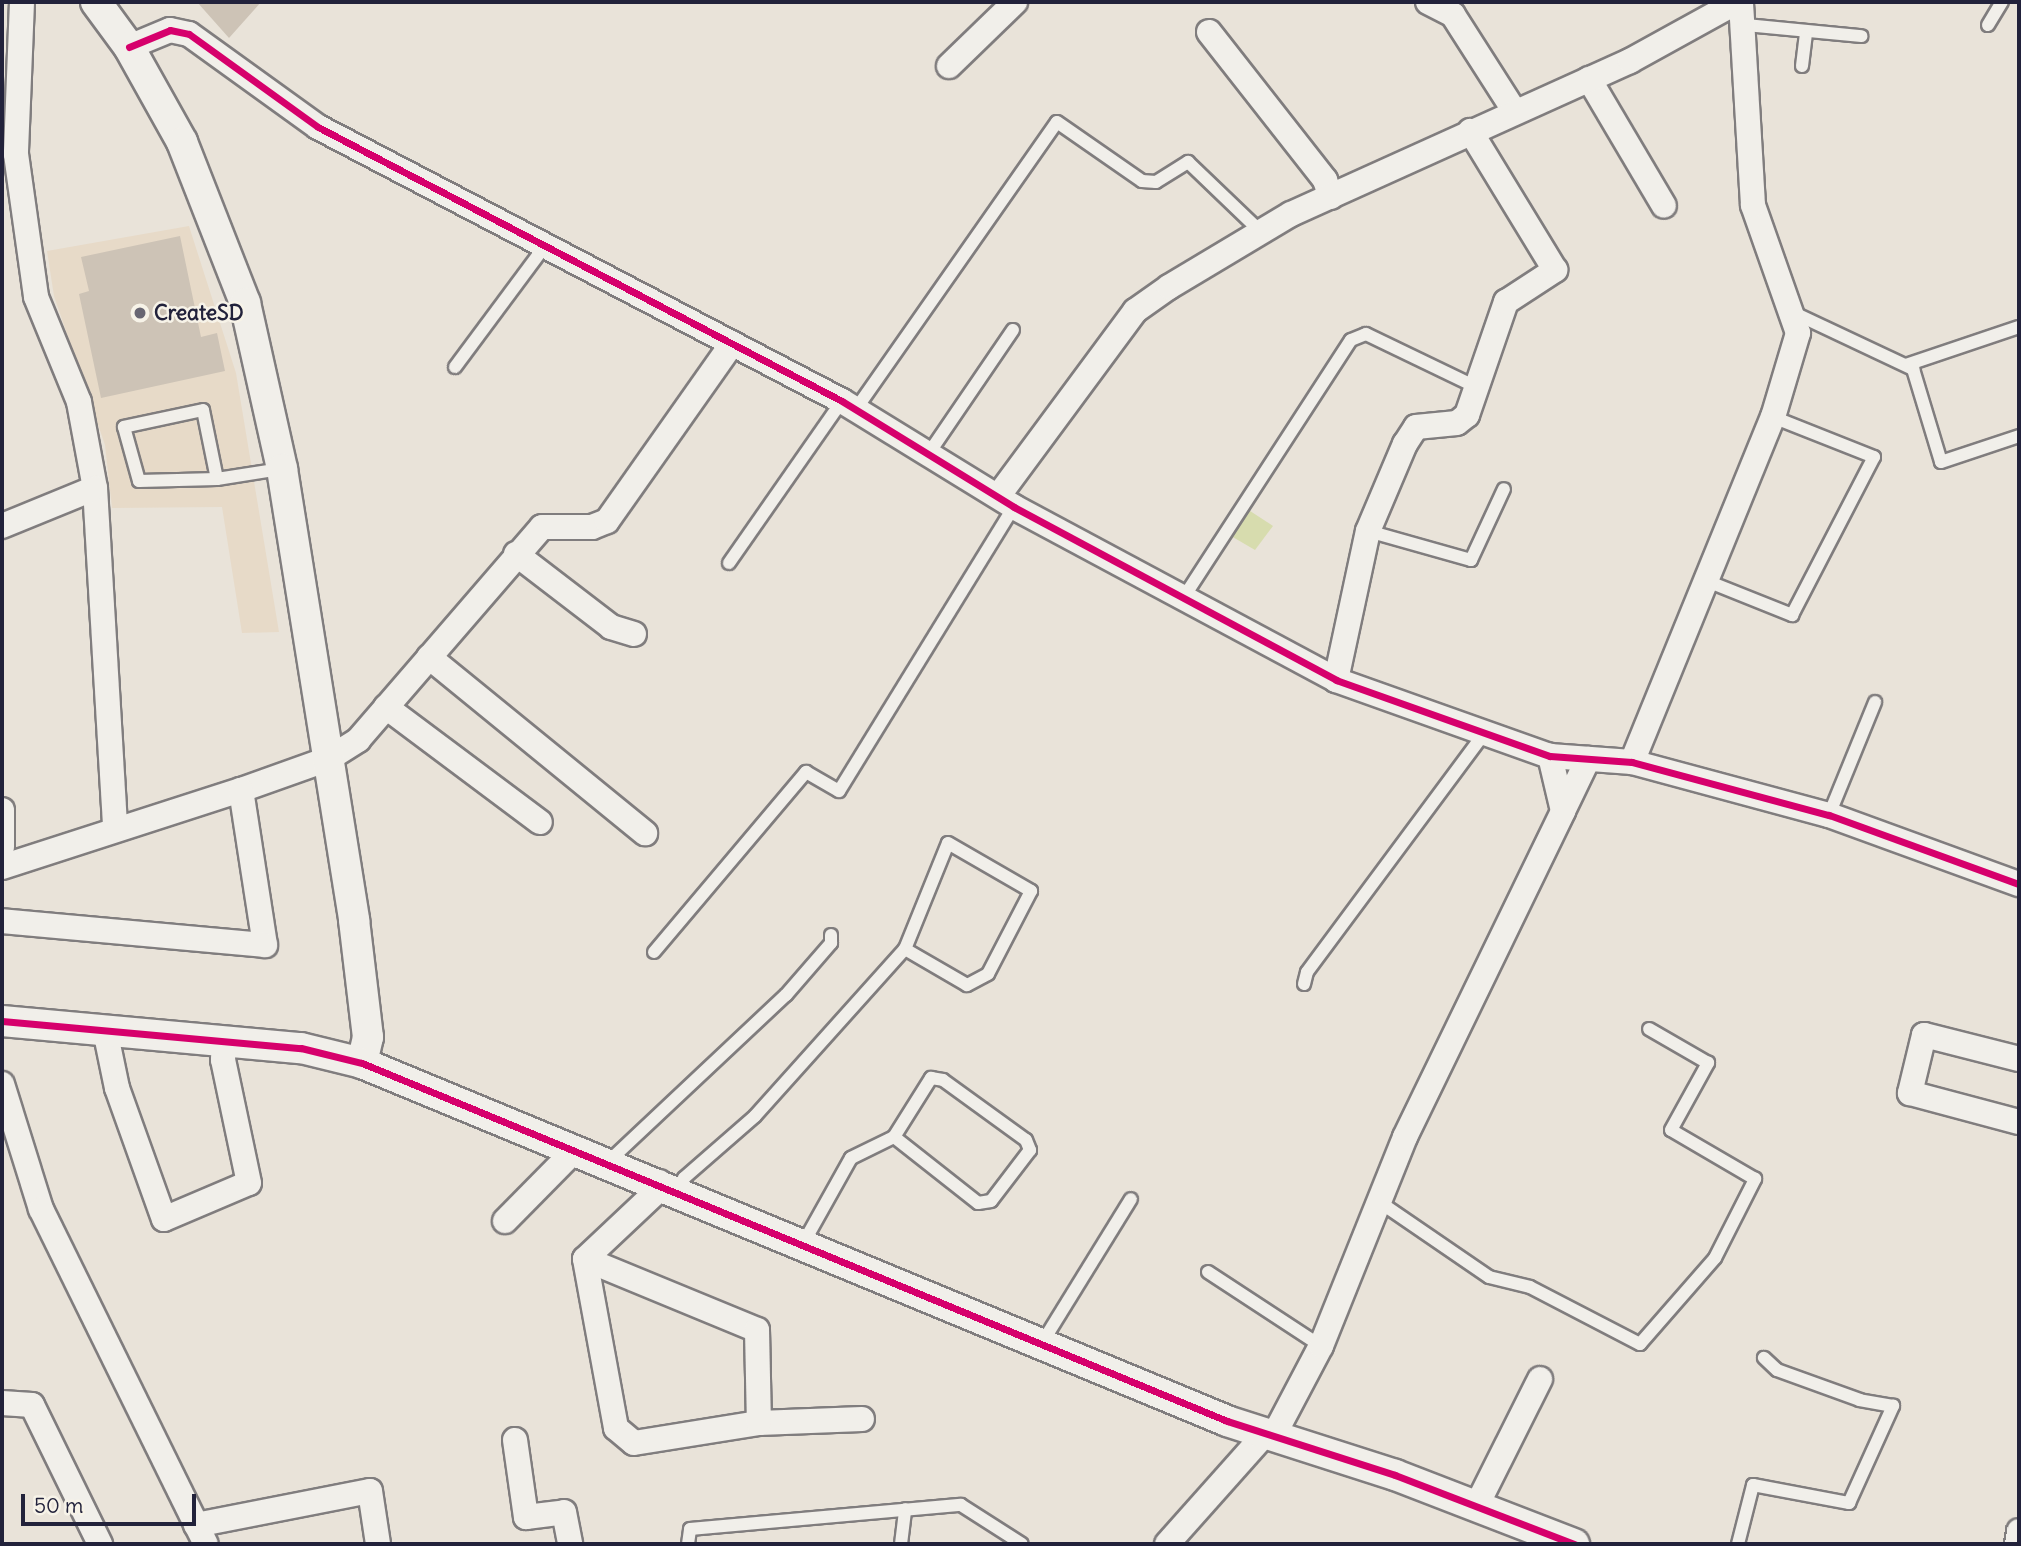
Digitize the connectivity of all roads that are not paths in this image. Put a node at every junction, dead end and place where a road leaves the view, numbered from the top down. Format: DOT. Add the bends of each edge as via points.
graph roads {
  1 [pos="22,2"];
  2 [pos="96,2"];
  3 [pos="1015,2"];
  4 [pos="1428,2"];
  5 [pos="2002,2"];
  6 [pos="1741,10"];
  7 [pos="1988,25"];
  8 [pos="1209,32"];
  9 [pos="1806,33"];
  10 [pos="1861,36"];
  11 [pos="130,47"];
  12 [pos="949,66"];
  13 [pos="1802,66"];
  14 [pos="1589,79"];
  15 [pos="1515,112"];
  16 [pos="1470,131"];
  17 [pos="9,158"];
  18 [pos="1331,197"];
  19 [pos="1664,206"];
  20 [pos="1261,232"];
  21 [pos="544,247"];
  22 [pos="1792,313"];
  23 [pos="2019,327"];
  24 [pos="1013,330"];
  25 [pos="732,344"];
  26 [pos="1906,365"];
  27 [pos="455,367"];
  28 [pos="1479,389"];
  29 [pos="849,405"];
  30 [pos="1773,416"];
  31 [pos="2019,436"];
  32 [pos="929,453"];
  33 [pos="282,469"];
  34 [pos="217,480"];
  35 [pos="95,488"];
  36 [pos="1504,489"];
  37 [pos="1007,501"];
  38 [pos="2,526"];
  39 [pos="1368,531"];
  40 [pos="516,554"];
  41 [pos="729,563"];
  42 [pos="1707,581"];
  43 [pos="1182,600"];
  44 [pos="634,634"];
  45 [pos="429,657"];
  46 [pos="1335,680"];
  47 [pos="1875,702"];
  48 [pos="386,706"];
  49 [pos="1483,735"];
  50 [pos="1550,756"];
  51 [pos="328,759"];
  52 [pos="1588,759"];
  53 [pos="1632,762"];
  54 [pos="241,790"];
  55 [pos="2,810"];
  56 [pos="1563,811"];
  57 [pos="1829,815"];
  58 [pos="540,822"];
  59 [pos="115,828"];
  60 [pos="645,832"];
  61 [pos="2,848"];
  62 [pos="2,867"];
  63 [pos="2019,884"];
  64 [pos="2,921"];
  65 [pos="831,935"];
  66 [pos="905,948"];
  67 [pos="654,952"];
  68 [pos="1304,984"];
  69 [pos="2,1021"];
  70 [pos="1649,1029"];
  71 [pos="105,1030"];
  72 [pos="224,1041"];
  73 [pos="2019,1059"];
  74 [pos="362,1063"];
  75 [pos="4,1100"];
  76 [pos="2019,1122"];
  77 [pos="894,1137"];
  78 [pos="576,1149"];
  79 [pos="608,1163"];
  80 [pos="669,1186"];
  81 [pos="1131,1199"];
  82 [pos="1381,1203"];
  83 [pos="505,1221"];
  84 [pos="804,1242"];
  85 [pos="586,1259"];
  86 [pos="1208,1272"];
  87 [pos="1042,1343"];
  88 [pos="1321,1346"];
  89 [pos="1764,1358"];
  90 [pos="1539,1379"];
  91 [pos="2,1403"];
  92 [pos="862,1419"];
  93 [pos="759,1423"];
  94 [pos="1270,1434"];
  95 [pos="515,1440"];
  96 [pos="1476,1507"];
  97 [pos="905,1509"];
  98 [pos="2019,1531"];
  99 [pos="201,1535"];
  100 [pos="100,1544"];
  101 [pos="378,1544"];
  102 [pos="570,1544"];
  103 [pos="688,1544"];
  104 [pos="901,1544"];
  105 [pos="1022,1544"];
  106 [pos="1167,1544"];
  107 [pos="1574,1544"];
  108 [pos="1738,1544"];
  109 [pos="2017,1544"];
  1 -- 17 [label="street"];
  2 -- 11 [label="street"];
  3 -- 12 [label="street"];
  4 -- 15 [label="street" via="1453,15"];
  5 -- 7 [label="lane"];
  6 -- 9 [label="lane"];
  6 -- 14 [label="street"];
  6 -- 22 [label="street" via="1753,205"];
  8 -- 18 [label="street" via="1325,180"];
  9 -- 10 [label="lane"];
  9 -- 13 [label="lane"];
  11 -- 21 [label="street" via="170,30 189,34 318,127"];
  11 -- 33 [label="street" via="182,142 218,224 246,303"];
  14 -- 15 [label="street"];
  14 -- 19 [label="street"];
  15 -- 16 [label="street"];
  16 -- 18 [label="street"];
  16 -- 28 [label="street" via="1555,270 1506,302 1491,333"];
  17 -- 35 [label="street" via="36,297 79,402"];
  18 -- 20 [label="street"];
  20 -- 29 [label="lane" via="1188,162 1156,182 1142,181 1057,122"];
  20 -- 37 [label="street" via="1135,311"];
  21 -- 25 [label="street"];
  21 -- 27 [label="lane"];
  22 -- 26 [label="lane"];
  22 -- 30 [label="street" via="1798,333 1794,358"];
  23 -- 26 [label="lane"];
  24 -- 32 [label="lane"];
  25 -- 29 [label="street"];
  25 -- 40 [label="street" via="607,521 592,527 542,527"];
  26 -- 31 [label="lane" via="1913,369 1941,462"];
  28 -- 39 [label="street" via="1467,415 1457,423 1416,427"];
  28 -- 43 [label="lane" via="1366,334 1351,340"];
  29 -- 32 [label="street"];
  29 -- 41 [label="lane"];
  30 -- 42 [label="street"];
  30 -- 42 [label="lane" via="1874,457 1792,615"];
  32 -- 37 [label="street"];
  33 -- 34 [label="lane"];
  33 -- 51 [label="street"];
  34 -- 34 [label="lane" via="139,481 124,427 203,410"];
  35 -- 38 [label="street"];
  35 -- 59 [label="street"];
  36 -- 39 [label="lane" via="1471,560"];
  37 -- 43 [label="street"];
  37 -- 67 [label="lane" via="839,791 806,772"];
  39 -- 46 [label="street"];
  40 -- 44 [label="street" via="611,627"];
  40 -- 45 [label="street"];
  42 -- 53 [label="street"];
  43 -- 46 [label="street"];
  45 -- 48 [label="street"];
  45 -- 60 [label="street"];
  46 -- 49 [label="street"];
  47 -- 57 [label="lane"];
  48 -- 51 [label="street" via="358,740"];
  48 -- 58 [label="street"];
  49 -- 50 [label="street"];
  49 -- 68 [label="lane" via="1307,972"];
  50 -- 52 [label="street"];
  50 -- 56 [label="street"];
  51 -- 54 [label="street"];
  51 -- 74 [label="street" via="366,1024"];
  52 -- 53 [label="street"];
  52 -- 56 [label="street"];
  53 -- 57 [label="street"];
  54 -- 59 [label="street"];
  54 -- 64 [label="street" via="265,945"];
  55 -- 61 [label="street"];
  56 -- 82 [label="street" via="1416,1112"];
  57 -- 63 [label="street"];
  59 -- 62 [label="street"];
  65 -- 79 [label="lane" via="831,943 786,995"];
  66 -- 66 [label="lane" via="948,842 1031,891 988,974 967,985"];
  66 -- 80 [label="lane" via="755,1116"];
  69 -- 71 [label="street"];
  70 -- 82 [label="lane" via="1708,1063 1671,1130 1755,1180 1715,1258 1640,1344 1530,1287 1489,1277"];
  71 -- 72 [label="street"];
  71 -- 72 [label="street" via="117,1088 164,1219 249,1183 223,1060"];
  72 -- 74 [label="street" via="301,1048"];
  73 -- 76 [label="street" via="1924,1035 1910,1093"];
  74 -- 78 [label="street"];
  75 -- 99 [label="street" via="67,1266"];
  77 -- 77 [label="lane" via="931,1078 943,1080 1026,1140 1030,1150 991,1201 978,1203"];
  77 -- 84 [label="lane" via="851,1158"];
  78 -- 79 [label="street"];
  78 -- 83 [label="street" via="570,1162"];
  79 -- 80 [label="street"];
  80 -- 84 [label="street"];
  80 -- 85 [label="street" via="653,1195"];
  81 -- 87 [label="lane"];
  82 -- 88 [label="street"];
  84 -- 87 [label="street"];
  85 -- 93 [label="street" via="757,1330"];
  85 -- 93 [label="street" via="616,1428 634,1443"];
  86 -- 88 [label="lane"];
  87 -- 94 [label="street"];
  88 -- 94 [label="street"];
  89 -- 108 [label="lane" via="1777,1370 1860,1400 1893,1406 1849,1503 1753,1485"];
  90 -- 96 [label="street"];
  91 -- 100 [label="street" via="32,1405"];
  92 -- 93 [label="street"];
  94 -- 96 [label="street"];
  94 -- 106 [label="street"];
  95 -- 102 [label="street" via="526,1517 564,1512"];
  96 -- 107 [label="street"];
  97 -- 103 [label="lane" via="690,1529"];
  97 -- 104 [label="lane"];
  97 -- 105 [label="lane" via="961,1506"];
  98 -- 109 [label="street"];
  99 -- 101 [label="street" via="370,1491"];
}
